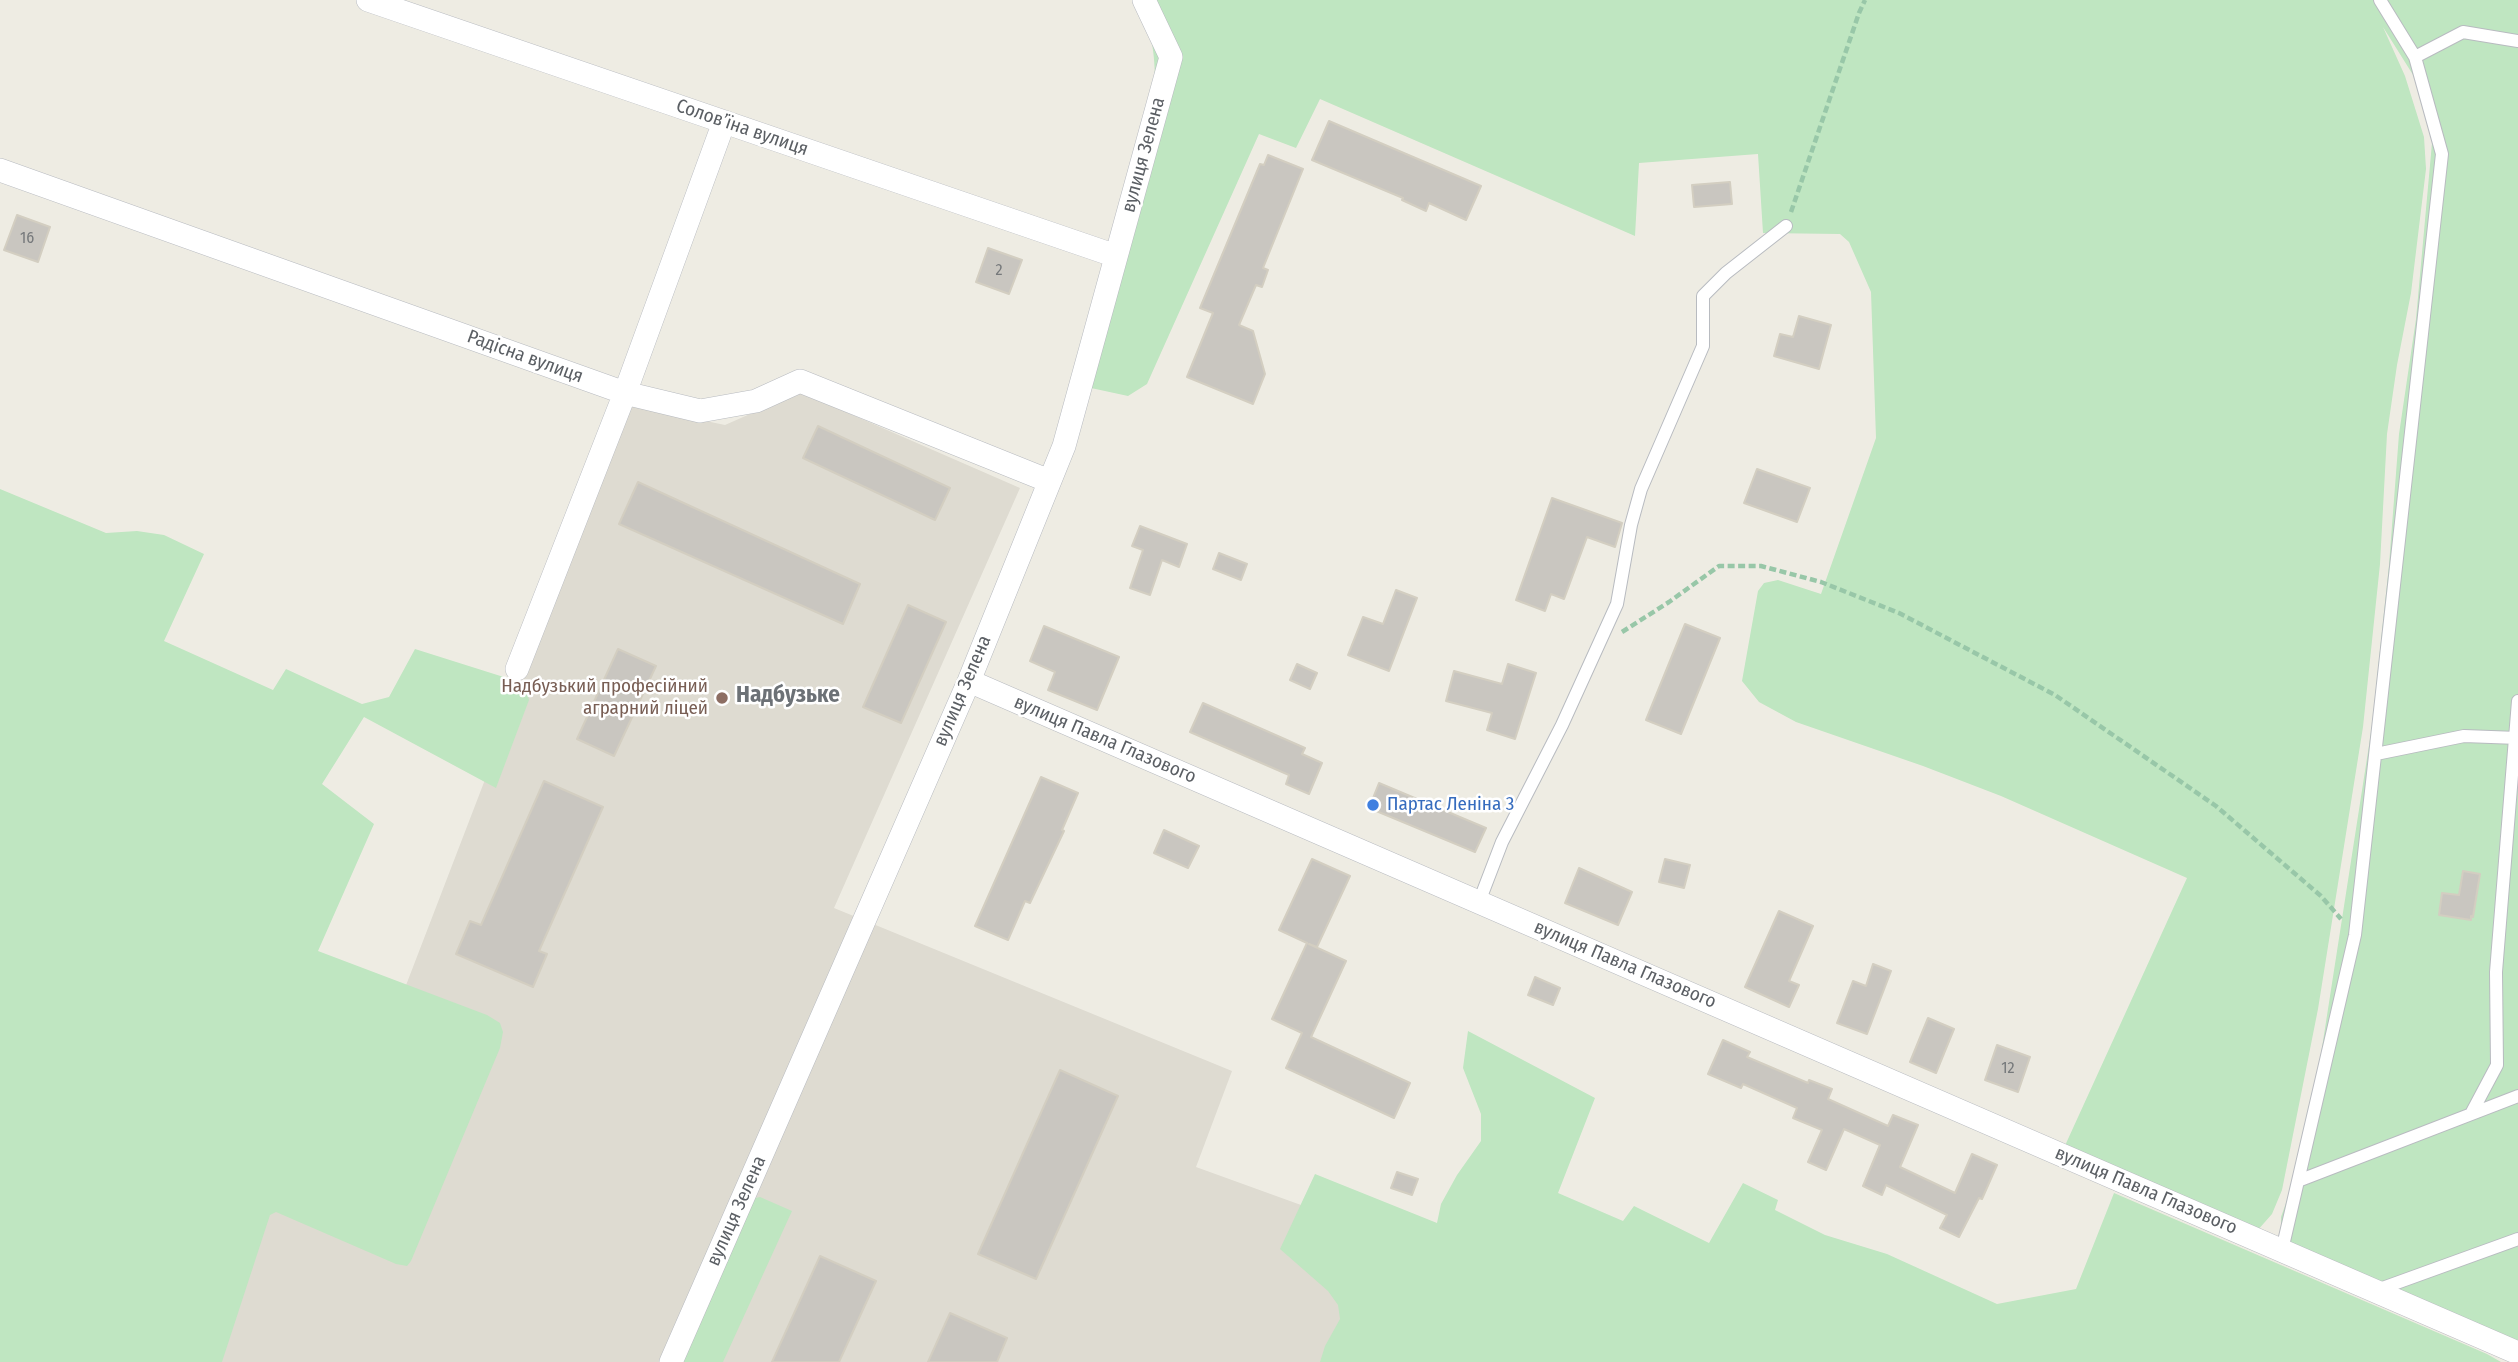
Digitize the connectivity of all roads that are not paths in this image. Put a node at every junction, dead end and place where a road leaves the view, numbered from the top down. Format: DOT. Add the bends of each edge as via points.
graph roads {
  1 [pos="368,0"];
  2 [pos="1144,0"];
  3 [pos="2380,0"];
  4 [pos="2518,41"];
  5 [pos="2415,57"];
  6 [pos="724,122"];
  7 [pos="0,170"];
  8 [pos="1786,226"];
  9 [pos="1116,256"];
  10 [pos="625,393"];
  11 [pos="1049,481"];
  12 [pos="517,669"];
  13 [pos="969,681"];
  14 [pos="2518,701"];
  15 [pos="2516,738"];
  16 [pos="2376,754"];
  17 [pos="1479,902"];
  18 [pos="2518,1096"];
  19 [pos="2472,1112"];
  20 [pos="2298,1181"];
  21 [pos="2518,1239"];
  22 [pos="2282,1250"];
  23 [pos="2375,1290"];
  24 [pos="2518,1353"];
  25 [pos="671,1362"];
  1 -- 6 [label="street, Соловʼїна вулиця"];
  2 -- 9 [label="street, вулиця Зелена" via="1171,57"];
  3 -- 5 [label="lane"];
  4 -- 5 [label="lane" via="2463,32"];
  5 -- 16 [label="lane" via="2442,154"];
  6 -- 9 [label="street, Соловʼїна вулиця"];
  6 -- 10 [label="street"];
  7 -- 10 [label="street, Радісна вулиця"];
  8 -- 17 [label="lane" via="1703,296 1703,346 1641,489 1616,604 1562,725 1502,842"];
  9 -- 11 [label="street, вулиця Зелена" via="1064,446"];
  10 -- 11 [label="street, Радісна вулиця" via="700,411 756,401 800,381"];
  10 -- 12 [label="street"];
  11 -- 13 [label="street, вулиця Зелена"];
  13 -- 17 [label="street, вулиця Павла Глазового"];
  13 -- 25 [label="street, вулиця Зелена"];
  14 -- 15 [label="lane"];
  15 -- 16 [label="lane" via="2464,736"];
  15 -- 19 [label="lane" via="2496,972 2497,1065"];
  16 -- 20 [label="lane" via="2355,935"];
  17 -- 22 [label="street, вулиця Павла Глазового"];
  18 -- 19 [label="lane"];
  19 -- 20 [label="lane"];
  20 -- 22 [label="lane"];
  21 -- 23 [label="lane"];
  22 -- 23 [label="street, вулиця Павла Глазового"];
  23 -- 24 [label="street, вулиця Павла Глазового"];
}
